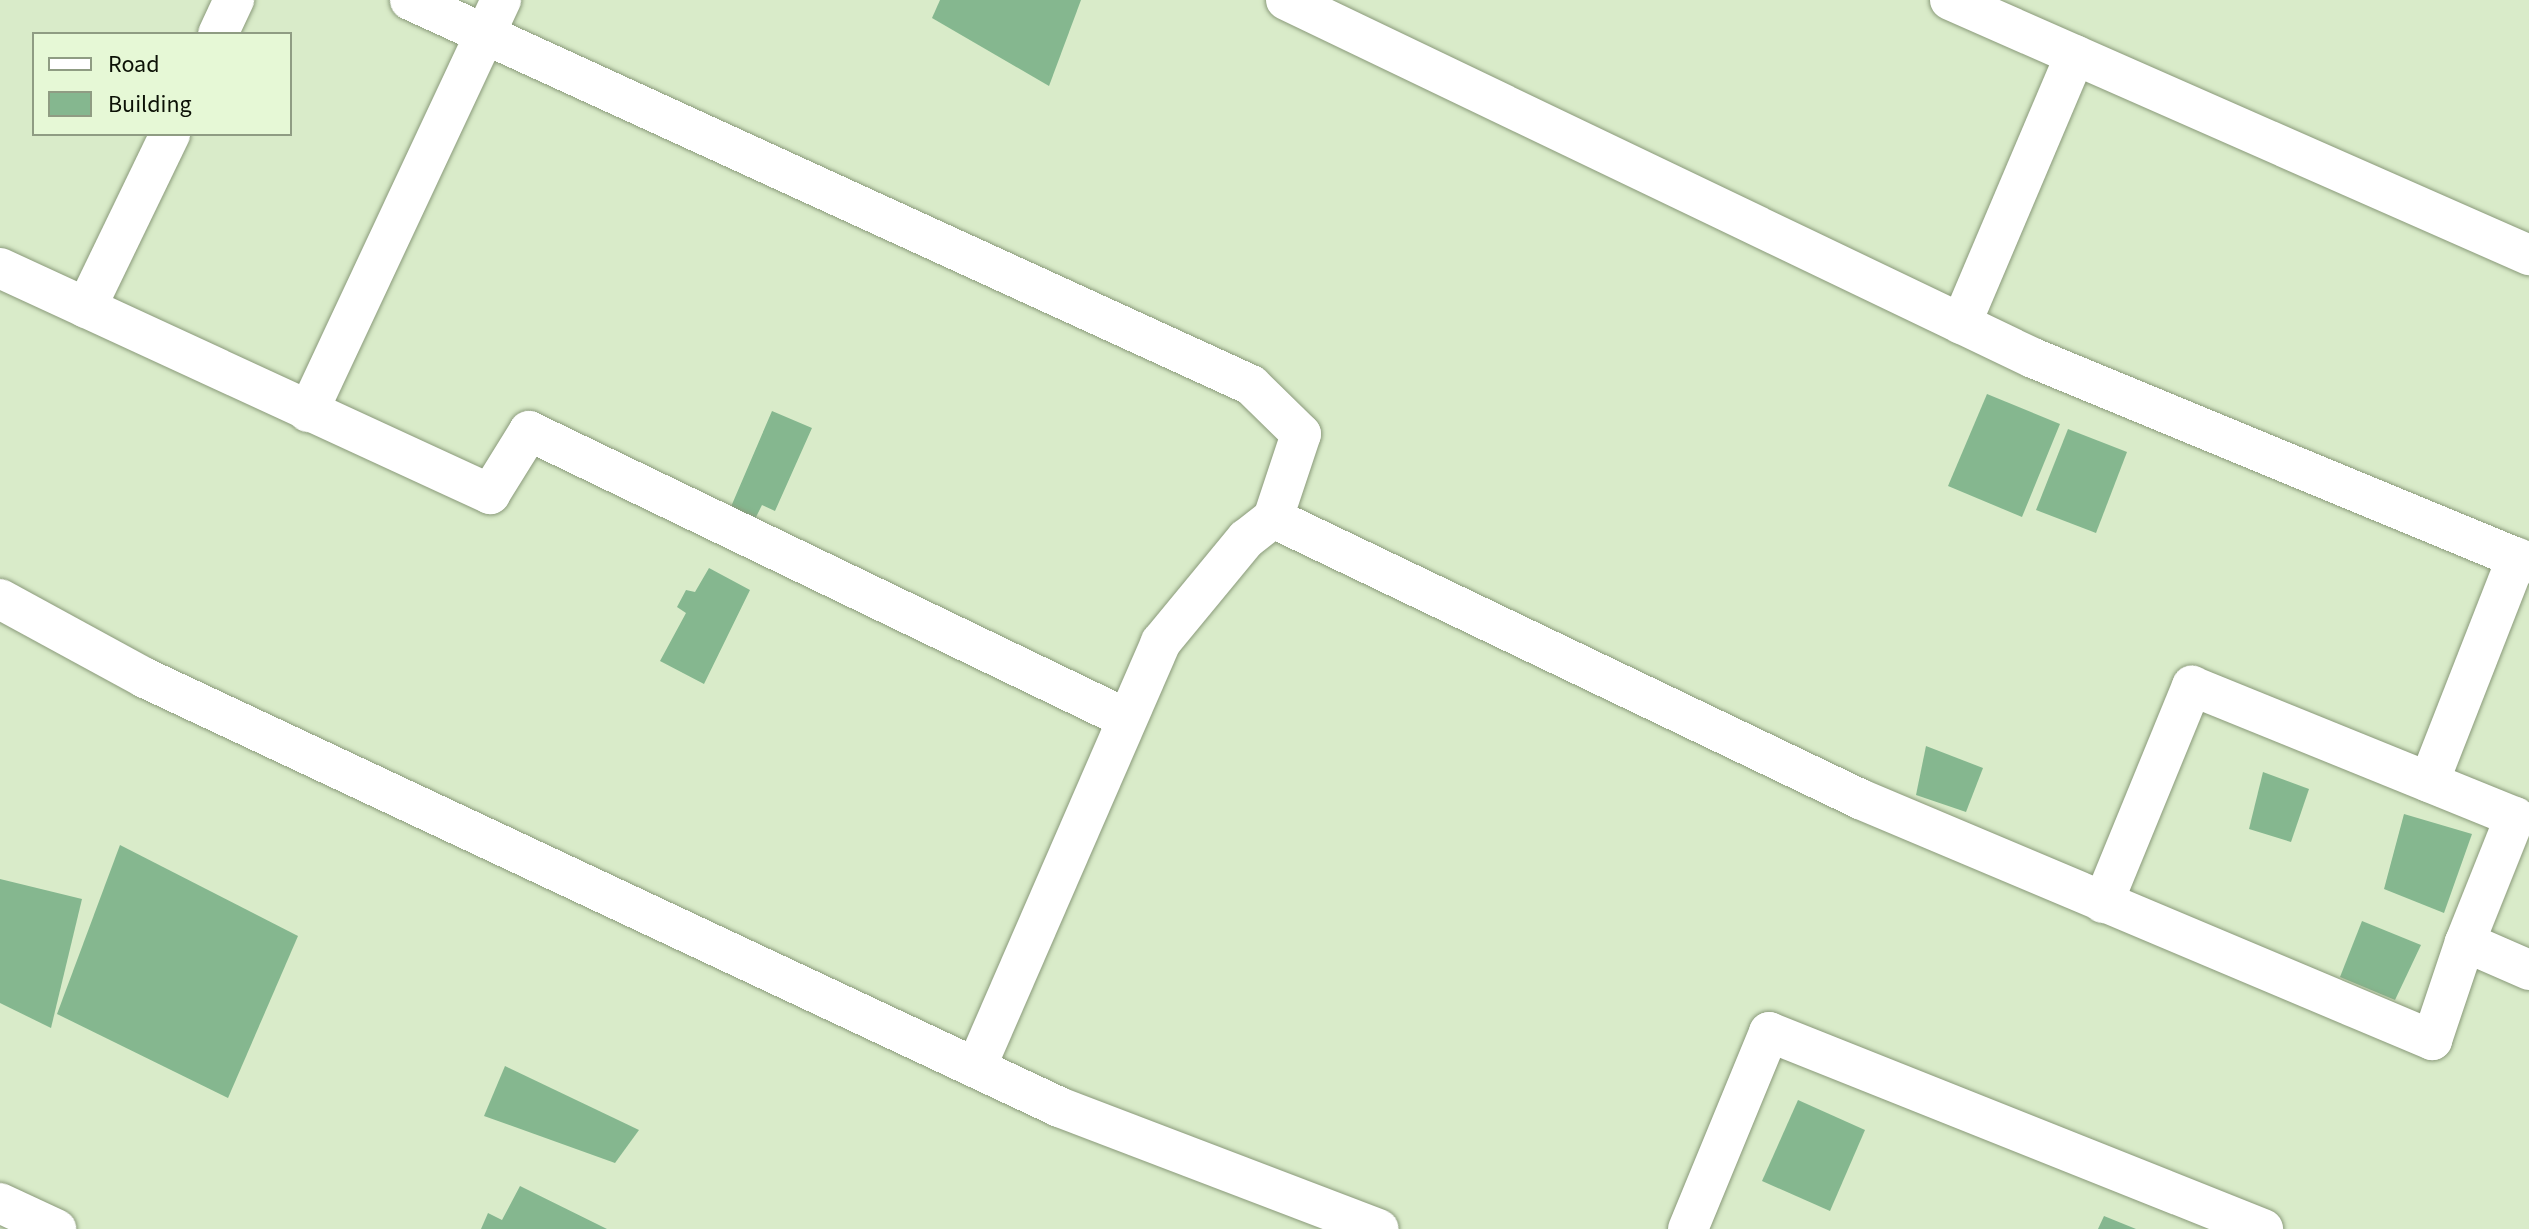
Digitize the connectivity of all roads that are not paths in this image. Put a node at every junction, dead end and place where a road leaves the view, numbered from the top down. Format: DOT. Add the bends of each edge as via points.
graph roads {
  1 [pos="234,0"];
  2 [pos="410,0"];
  3 [pos="501,0"];
  4 [pos="1286,0"];
  5 [pos="1950,0"];
  6 [pos="219,32"];
  7 [pos="485,36"];
  8 [pos="2075,55"];
  9 [pos="169,136"];
  10 [pos="2529,255"];
  11 [pos="0,268"];
  12 [pos="86,308"];
  13 [pos="1961,324"];
  14 [pos="308,412"];
  15 [pos="1273,518"];
  16 [pos="2523,560"];
  17 [pos="4,609"];
  18 [pos="1125,718"];
  19 [pos="2429,782"];
  20 [pos="2103,903"];
  21 [pos="2465,942"];
  22 [pos="2529,970"];
  23 [pos="976,1068"];
  24 [pos="0,1203"];
  25 [pos="2197,1217"];
  26 [pos="56,1229"];
  27 [pos="1379,1229"];
  28 [pos="1688,1229"];
  29 [pos="2263,1229"];
  1 -- 6 [label="street"];
  2 -- 7 [label="street"];
  3 -- 7 [label="street"];
  4 -- 13 [label="street"];
  5 -- 8 [label="street"];
  7 -- 14 [label="street"];
  7 -- 15 [label="street" via="1251,385 1301,434"];
  8 -- 10 [label="street"];
  8 -- 13 [label="street"];
  9 -- 12 [label="street"];
  11 -- 12 [label="street"];
  12 -- 14 [label="street"];
  13 -- 16 [label="street"];
  14 -- 18 [label="street" via="490,494 529,431"];
  15 -- 18 [label="street" via="1246,539 1161,642"];
  15 -- 20 [label="street" via="1860,799"];
  16 -- 19 [label="street"];
  17 -- 23 [label="street"];
  18 -- 23 [label="street"];
  19 -- 20 [label="street" via="2192,686"];
  19 -- 21 [label="street" via="2515,817"];
  20 -- 21 [label="street" via="2432,1040"];
  21 -- 22 [label="street"];
  23 -- 27 [label="street"];
  24 -- 26 [label="street"];
  25 -- 28 [label="street" via="1769,1032"];
  25 -- 29 [label="street"];
}
